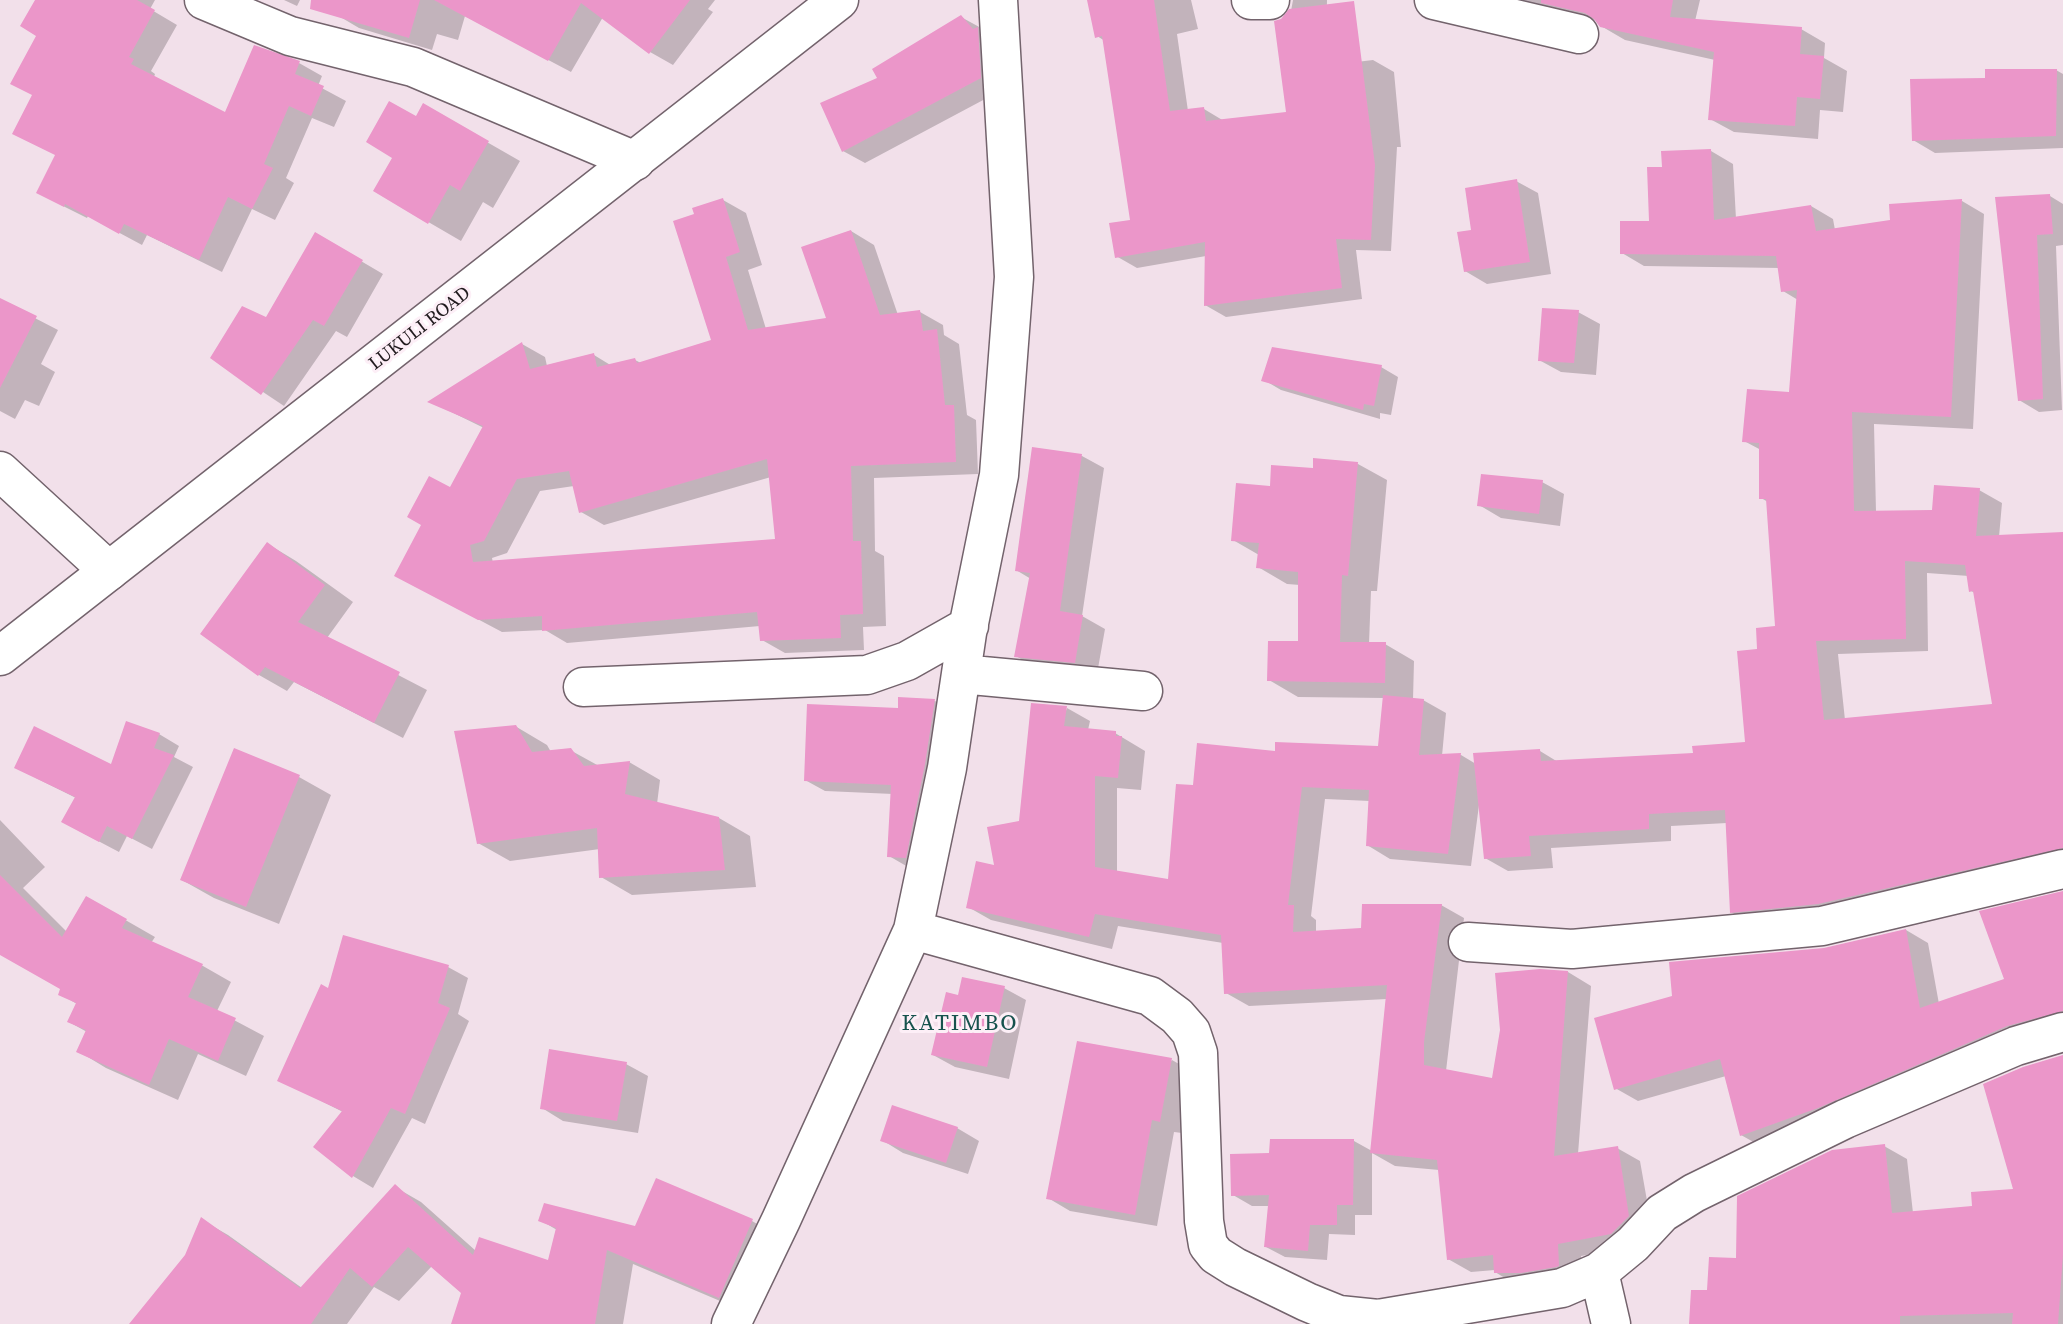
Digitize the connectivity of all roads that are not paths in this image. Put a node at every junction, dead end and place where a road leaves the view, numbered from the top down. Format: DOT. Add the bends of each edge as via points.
graph roads {
  1 [pos="204,0"];
  2 [pos="839,0"];
  3 [pos="998,0"];
  4 [pos="1251,0"];
  5 [pos="1270,0"];
  6 [pos="1434,0"];
  7 [pos="1579,34"];
  8 [pos="635,161"];
  9 [pos="0,471"];
  10 [pos="109,571"];
  11 [pos="969,626"];
  12 [pos="0,656"];
  13 [pos="961,674"];
  14 [pos="583,687"];
  15 [pos="1143,691"];
  16 [pos="2063,869"];
  17 [pos="913,930"];
  18 [pos="1468,942"];
  19 [pos="2063,1032"];
  20 [pos="1599,1272"];
  21 [pos="731,1324"];
  22 [pos="1611,1324"];
  1 -- 8 [label="street" via="290,36 413,67"];
  2 -- 8 [label="street, LUKULI ROAD"];
  3 -- 11 [label="street" via="1014,277 999,475"];
  4 -- 5 [label="street"];
  6 -- 7 [label="street"];
  8 -- 10 [label="street, LUKULI ROAD"];
  9 -- 10 [label="street"];
  10 -- 12 [label="street, LUKULI ROAD"];
  11 -- 13 [label="street"];
  11 -- 14 [label="street" via="907,661 867,675"];
  13 -- 15 [label="street"];
  13 -- 17 [label="street" via="947,768"];
  16 -- 18 [label="street" via="1822,926 1572,949"];
  17 -- 20 [label="street" via="1150,996 1177,1016 1191,1032 1198,1053 1203,1221 1208,1245 1235,1267 1339,1315 1378,1320 1562,1288"];
  17 -- 21 [label="street"];
  19 -- 20 [label="street" via="2016,1046 1845,1119 1694,1193 1662,1213"];
  20 -- 22 [label="street"];
}
